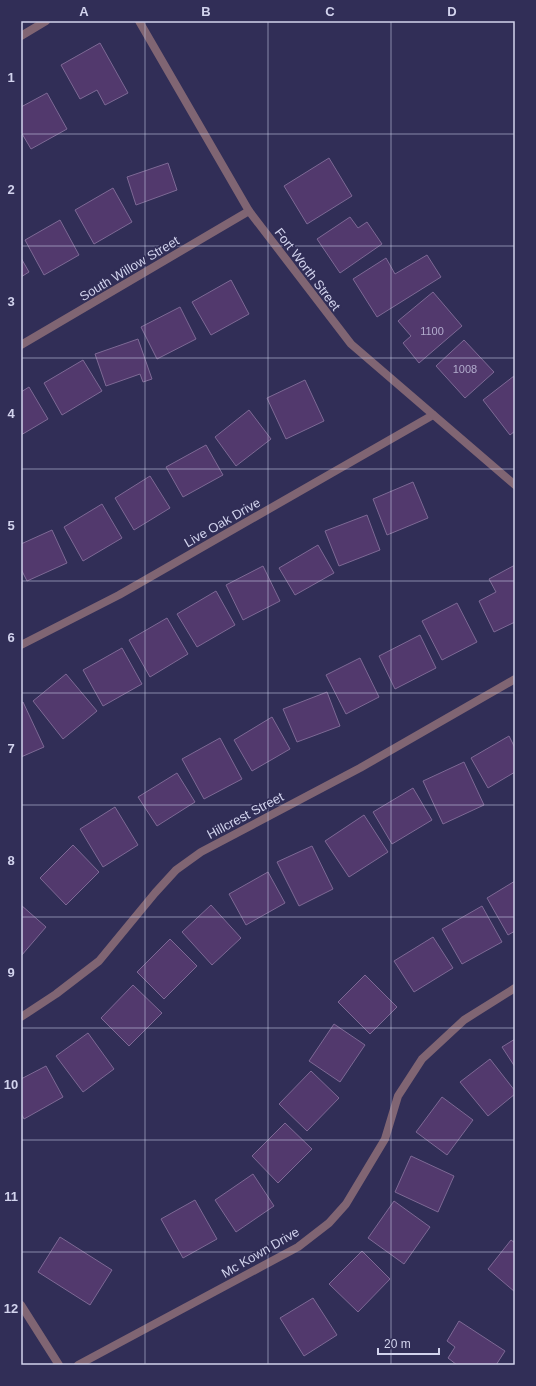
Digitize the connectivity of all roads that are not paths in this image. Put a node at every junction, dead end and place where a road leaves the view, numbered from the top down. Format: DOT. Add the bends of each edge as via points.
graph roads {
  1 [pos="46,21"];
  2 [pos="139,21"];
  3 [pos="21,36"];
  4 [pos="249,211"];
  5 [pos="21,345"];
  6 [pos="433,415"];
  7 [pos="515,485"];
  8 [pos="21,645"];
  9 [pos="515,679"];
  10 [pos="515,988"];
  11 [pos="21,1017"];
  12 [pos="21,1305"];
  13 [pos="59,1365"];
  14 [pos="78,1365"];
  1 -- 3 [label="street"];
  2 -- 4 [label="street, Fort Worth Street"];
  4 -- 5 [label="street, South Willow Street"];
  4 -- 6 [label="street, Fort Worth Street" via="351,344"];
  6 -- 7 [label="street, Fort Worth Street"];
  6 -- 8 [label="street, Live Oak Drive" via="119,595"];
  9 -- 11 [label="street, Hillcrest Street" via="360,768 201,852 176,870 99,961"];
  10 -- 14 [label="street, Mc Kown Drive" via="464,1020 422,1059 398,1096 385,1139 346,1204 330,1223 298,1247"];
  12 -- 13 [label="street"];
}
